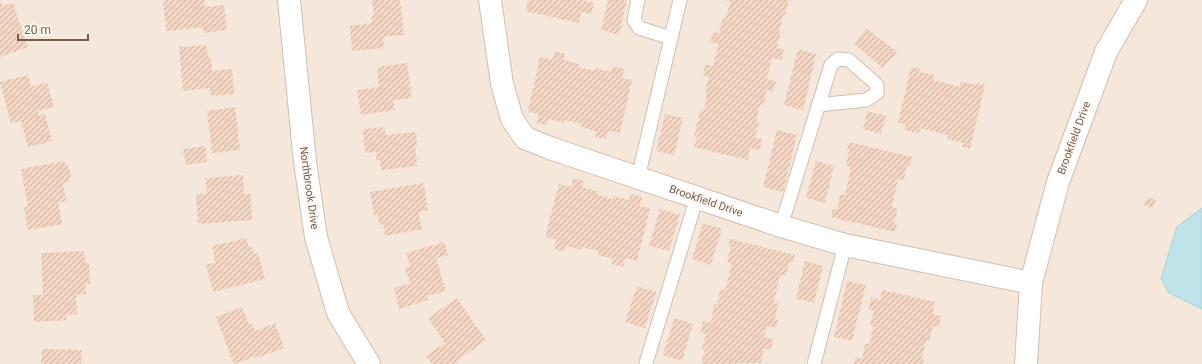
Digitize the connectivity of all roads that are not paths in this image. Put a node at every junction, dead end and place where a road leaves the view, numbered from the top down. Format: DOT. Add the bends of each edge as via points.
graph roads {
  1 [pos="289,0"];
  2 [pos="490,0"];
  3 [pos="638,0"];
  4 [pos="680,0"];
  5 [pos="1136,0"];
  6 [pos="671,38"];
  7 [pos="818,105"];
  8 [pos="638,178"];
  9 [pos="697,197"];
  10 [pos="781,226"];
  11 [pos="846,245"];
  12 [pos="1031,284"];
  13 [pos="646,363"];
  14 [pos="369,364"];
  15 [pos="814,364"];
  16 [pos="1026,364"];
  1 -- 14 [label="street, Northbrook Drive" via="305,162 316,237 338,313"];
  2 -- 8 [label="street, Brookfield Drive" via="502,84 512,119 525,138"];
  3 -- 6 [label="lane" via="634,20 639,28"];
  4 -- 6 [label="lane"];
  5 -- 12 [label="street, Brookfield Drive" via="1106,52 1058,182"];
  6 -- 8 [label="lane"];
  7 -- 7 [label="lane" via="831,65 838,59 849,60 877,85 877,93 866,100"];
  7 -- 10 [label="lane"];
  8 -- 9 [label="street, Brookfield Drive"];
  9 -- 10 [label="street, Brookfield Drive"];
  9 -- 13 [label="lane"];
  10 -- 11 [label="street, Brookfield Drive"];
  11 -- 12 [label="street, Brookfield Drive"];
  11 -- 15 [label="lane"];
  12 -- 16 [label="street, Brookfield Drive"];
}
